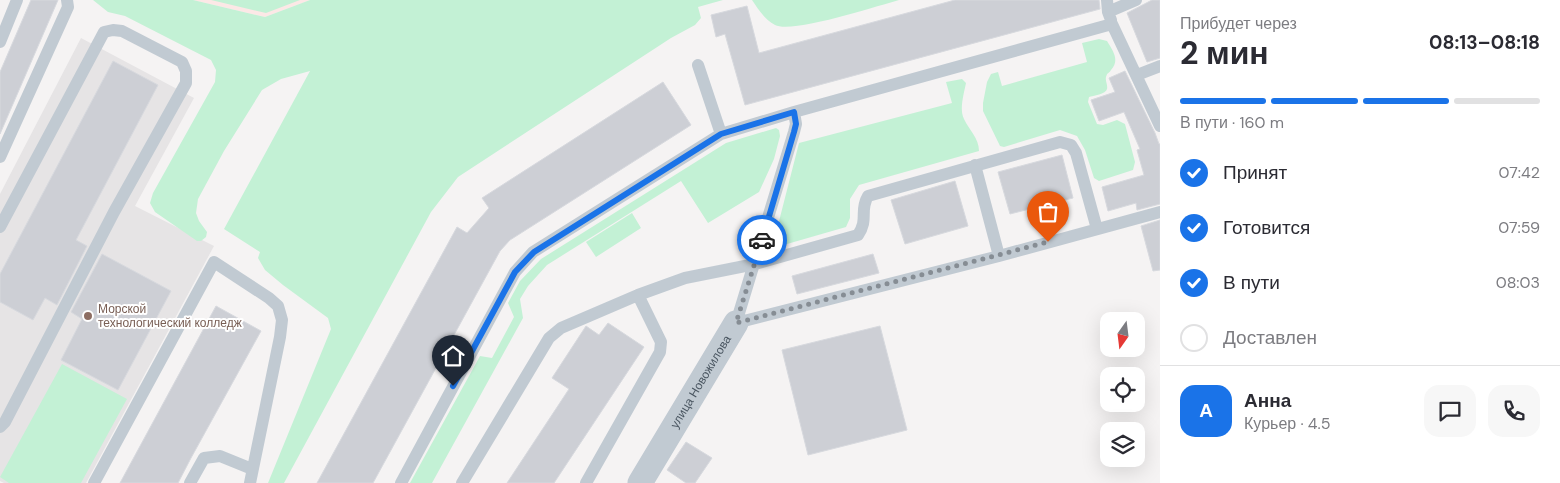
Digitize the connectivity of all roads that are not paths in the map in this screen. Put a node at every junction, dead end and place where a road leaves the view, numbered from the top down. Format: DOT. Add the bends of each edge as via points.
graph roads {
  1 [pos="17,0"];
  2 [pos="67,0"];
  3 [pos="1136,0"];
  4 [pos="1109,12"];
  5 [pos="0,42"];
  6 [pos="698,65"];
  7 [pos="1160,66"];
  8 [pos="1137,75"];
  9 [pos="794,112"];
  10 [pos="1160,126"];
  11 [pos="721,134"];
  12 [pos="0,157"];
  13 [pos="975,165"];
  14 [pos="1160,212"];
  15 [pos="0,227"];
  16 [pos="1097,229"];
  17 [pos="999,256"];
  18 [pos="755,264"];
  19 [pos="638,295"];
  20 [pos="736,323"];
  21 [pos="0,427"];
  22 [pos="252,469"];
  23 [pos="94,483"];
  24 [pos="190,483"];
  25 [pos="250,483"];
  26 [pos="400,483"];
  27 [pos="462,483"];
  28 [pos="586,483"];
  29 [pos="640,483"];
  1 -- 5 [label="lane"];
  2 -- 12 [label="lane" via="68,7"];
  3 -- 4 [label="lane"];
  4 -- 8 [label="lane"];
  4 -- 9 [label="lane"];
  6 -- 11 [label="lane"];
  7 -- 8 [label="lane"];
  8 -- 10 [label="lane"];
  9 -- 11 [label="lane"];
  9 -- 18 [label="lane" via="794,132"];
  11 -- 26 [label="lane" via="534,252 519,267"];
  13 -- 16 [label="lane" via="1060,142 1071,145"];
  13 -- 17 [label="lane"];
  13 -- 18 [label="lane" via="868,196 864,203 864,226 858,235"];
  14 -- 16 [label="lane, улица Новожилова"];
  15 -- 21 [label="lane" via="104,32 122,31 182,62 186,83"];
  16 -- 17 [label="lane, улица Новожилова"];
  17 -- 20 [label="lane, улица Новожилова"];
  18 -- 19 [label="lane" via="685,278"];
  18 -- 20 [label="lane"];
  19 -- 27 [label="lane" via="561,328 549,338"];
  19 -- 28 [label="lane" via="661,342 660,352"];
  20 -- 29 [label="street, улица Новожилова"];
  22 -- 23 [label="lane" via="282,320 278,306 269,298 214,262"];
  22 -- 24 [label="lane" via="220,456 204,458"];
  22 -- 25 [label="lane"];
}
